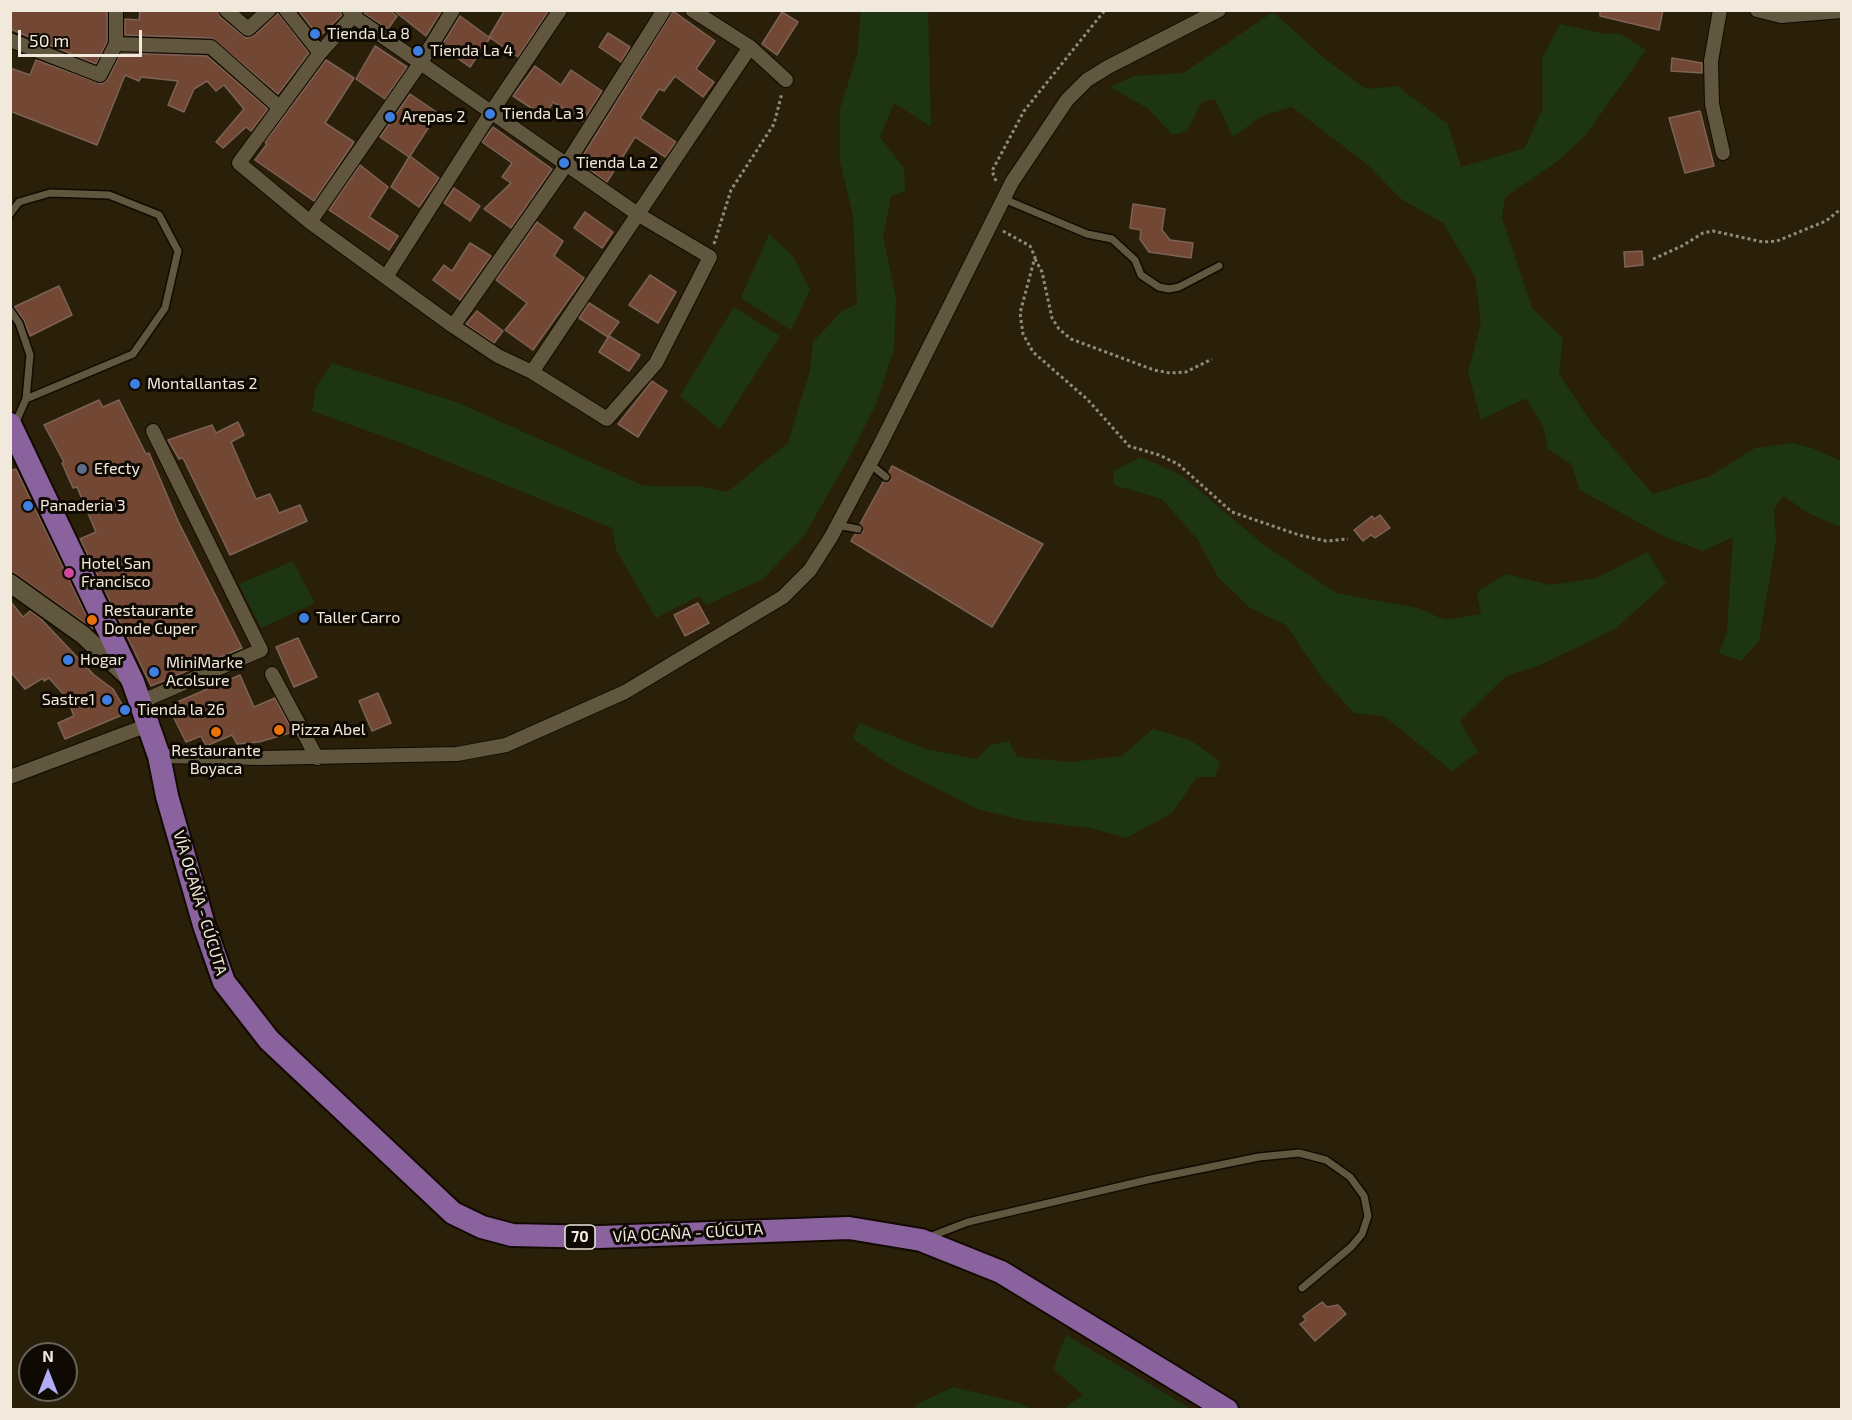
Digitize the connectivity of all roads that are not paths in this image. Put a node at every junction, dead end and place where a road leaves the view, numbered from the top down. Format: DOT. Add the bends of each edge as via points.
graph roads {
  1 [pos="116,10"];
  2 [pos="226,10"];
  3 [pos="269,10"];
  4 [pos="286,10"];
  5 [pos="453,10"];
  6 [pos="560,10"];
  7 [pos="664,10"];
  8 [pos="692,10"];
  9 [pos="1219,10"];
  10 [pos="1720,10"];
  11 [pos="1757,10"];
  12 [pos="1842,11"];
  13 [pos="353,12"];
  14 [pos="10,40"];
  15 [pos="116,44"];
  16 [pos="750,46"];
  17 [pos="320,53"];
  18 [pos="421,62"];
  19 [pos="786,80"];
  20 [pos="280,108"];
  21 [pos="491,112"];
  22 [pos="1723,153"];
  23 [pos="566,165"];
  24 [pos="1004,199"];
  25 [pos="10,214"];
  26 [pos="639,215"];
  27 [pos="310,222"];
  28 [pos="1219,266"];
  29 [pos="386,277"];
  30 [pos="10,310"];
  31 [pos="453,326"];
  32 [pos="532,372"];
  33 [pos="26,399"];
  34 [pos="12,427"];
  35 [pos="153,431"];
  36 [pos="870,464"];
  37 [pos="886,477"];
  38 [pos="837,525"];
  39 [pos="858,529"];
  40 [pos="10,583"];
  41 [pos="272,674"];
  42 [pos="136,692"];
  43 [pos="148,725"];
  44 [pos="159,756"];
  45 [pos="317,758"];
  46 [pos="10,777"];
  47 [pos="921,1240"];
  48 [pos="1302,1288"];
  49 [pos="1227,1410"];
  1 -- 15 [label="street"];
  2 -- 3 [label="street" via="248,29"];
  4 -- 17 [label="street"];
  5 -- 18 [label="street"];
  6 -- 21 [label="street"];
  7 -- 23 [label="street"];
  8 -- 16 [label="street"];
  9 -- 24 [label="street" via="1087,80 1055,118"];
  10 -- 22 [label="street" via="1710,61 1712,104"];
  11 -- 12 [label="street" via="1781,16"];
  13 -- 17 [label="street"];
  13 -- 18 [label="street"];
  14 -- 15 [label="street" via="100,75"];
  15 -- 20 [label="street" via="211,47"];
  16 -- 19 [label="street"];
  16 -- 26 [label="street"];
  17 -- 20 [label="street"];
  18 -- 21 [label="street"];
  18 -- 27 [label="street"];
  20 -- 27 [label="street" via="239,163"];
  21 -- 23 [label="street"];
  21 -- 29 [label="street"];
  23 -- 26 [label="street"];
  23 -- 31 [label="street"];
  24 -- 28 [label="lane" via="1087,234 1112,239 1135,260 1140,275 1159,287 1179,287"];
  24 -- 36 [label="street"];
  25 -- 33 [label="lane" via="19,202 50,193 109,195 159,215 178,251 165,308 133,354"];
  26 -- 32 [label="street"];
  26 -- 32 [label="street" via="710,257 657,363 607,419"];
  27 -- 29 [label="street"];
  29 -- 31 [label="street"];
  30 -- 33 [label="lane" via="30,355"];
  31 -- 32 [label="street" via="498,356"];
  33 -- 34 [label="lane"];
  34 -- 42 [label="main road, 70"];
  35 -- 42 [label="street" via="261,650"];
  36 -- 37 [label="lane"];
  36 -- 38 [label="street"];
  38 -- 39 [label="lane"];
  38 -- 45 [label="street" via="810,570 783,597 625,692 554,724 506,745 457,754"];
  40 -- 42 [label="street" via="83,635"];
  41 -- 45 [label="street"];
  42 -- 43 [label="main road, 70"];
  43 -- 44 [label="main road, 70"];
  43 -- 46 [label="street"];
  44 -- 45 [label="street"];
  44 -- 47 [label="main road, VÍA OCAÑA - CÚCUTA / 70" via="197,903 224,982 269,1041 453,1213 512,1236 599,1237 849,1228"];
  47 -- 48 [label="lane" via="991,1216 1259,1157 1299,1152 1326,1160 1350,1177 1364,1196 1368,1216 1352,1247"];
  47 -- 49 [label="main road, VÍA OCAÑA - CÚCUTA / 70" via="1000,1272"];
}
